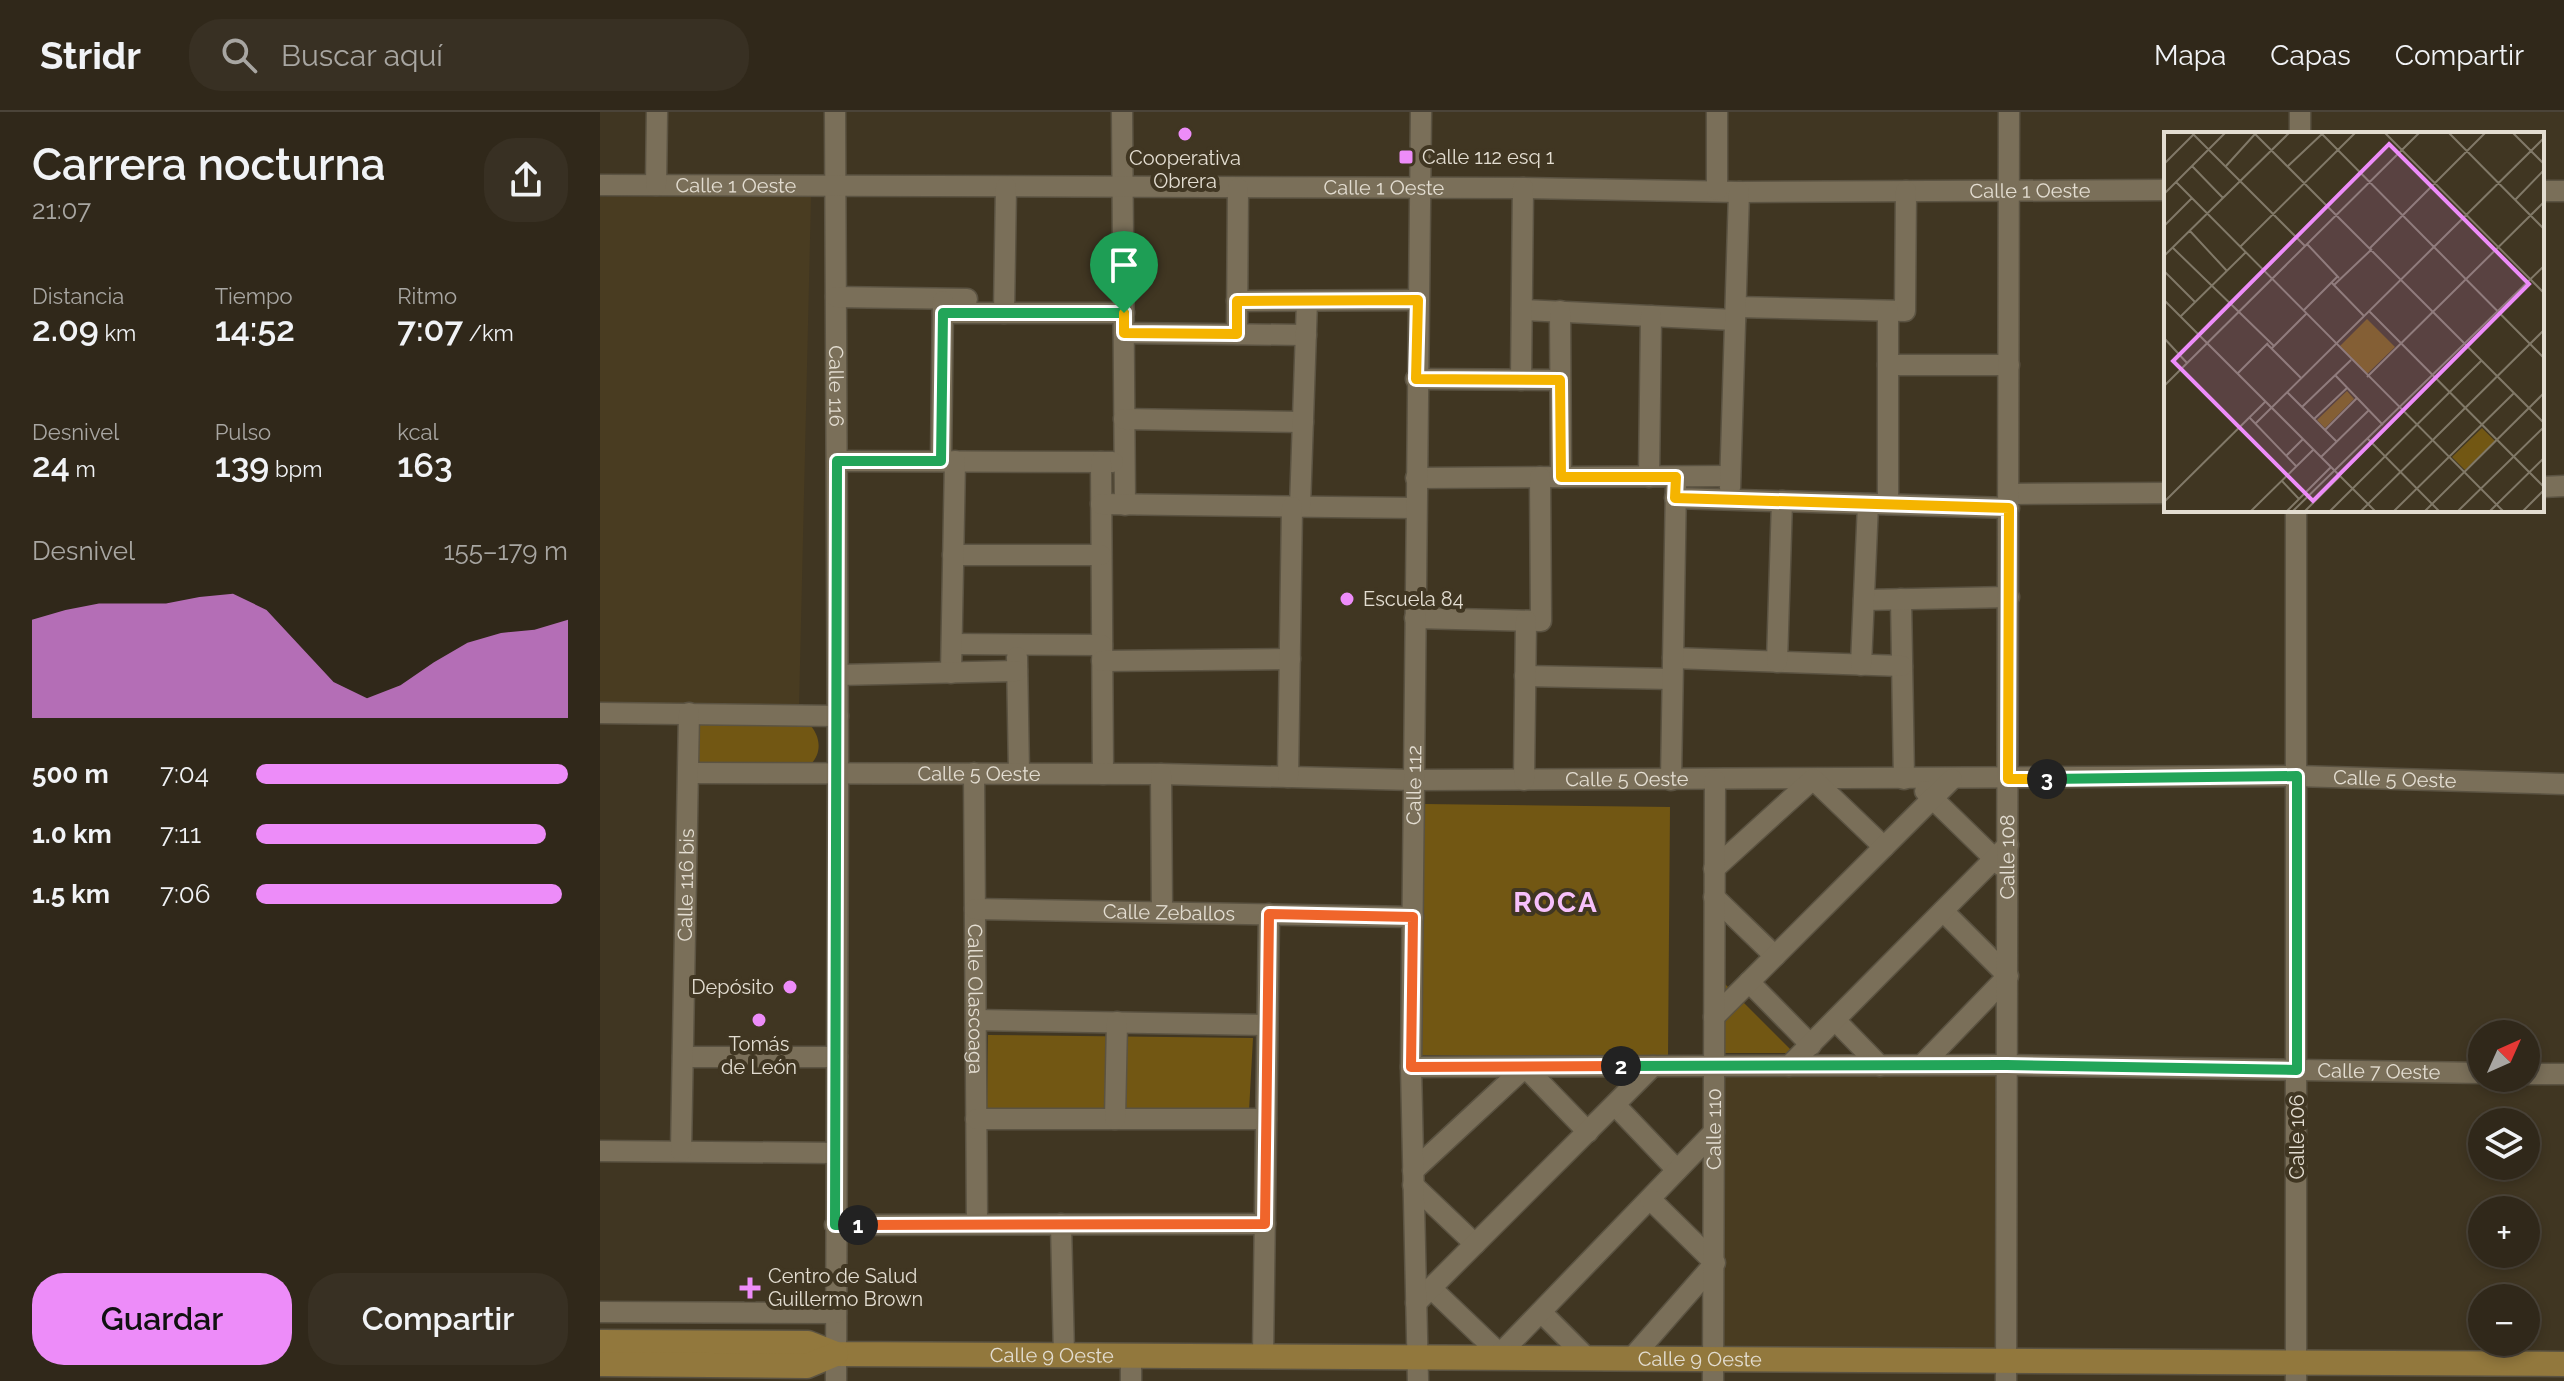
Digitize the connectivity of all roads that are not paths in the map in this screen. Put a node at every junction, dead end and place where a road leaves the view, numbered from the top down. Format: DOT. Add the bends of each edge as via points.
graph roads {
  1 [pos="657,112"];
  2 [pos="835,112"];
  3 [pos="1122,112"];
  4 [pos="1421,112"];
  5 [pos="1717,112"];
  6 [pos="2009,112"];
  7 [pos="600,185"];
  8 [pos="656,185"];
  9 [pos="836,185"];
  10 [pos="1006,187"];
  11 [pos="1123,188"];
  12 [pos="1238,188"];
  13 [pos="1523,188"];
  14 [pos="1420,189"];
  15 [pos="1717,190"];
  16 [pos="2010,190"];
  17 [pos="2164,190"];
  18 [pos="1906,191"];
  19 [pos="1739,192"];
  20 [pos="836,297"];
  21 [pos="1418,300"];
  22 [pos="1237,301"];
  23 [pos="1307,301"];
  24 [pos="943,306"];
  25 [pos="1004,306"];
  26 [pos="1522,310"];
  27 [pos="1560,311"];
  28 [pos="1896,311"];
  29 [pos="1735,313"];
  30 [pos="1651,316"];
  31 [pos="1124,323"];
  32 [pos="1237,334"];
  33 [pos="1306,335"];
  34 [pos="1888,365"];
  35 [pos="2009,365"];
  36 [pos="1416,379"];
  37 [pos="1521,380"];
  38 [pos="1560,380"];
  39 [pos="1124,419"];
  40 [pos="1303,422"];
  41 [pos="837,461"];
  42 [pos="948,461"];
  43 [pos="1101,462"];
  44 [pos="1125,462"];
  45 [pos="1730,476"];
  46 [pos="1540,477"];
  47 [pos="1561,477"];
  48 [pos="1649,477"];
  49 [pos="1676,477"];
  50 [pos="1416,478"];
  51 [pos="2564,486"];
  52 [pos="2544,487"];
  53 [pos="2164,493"];
  54 [pos="1675,498"];
  55 [pos="1730,499"];
  56 [pos="1782,501"];
  57 [pos="2009,501"];
  58 [pos="1101,504"];
  59 [pos="1878,504"];
  60 [pos="1125,505"];
  61 [pos="1296,507"];
  62 [pos="1416,508"];
  63 [pos="2296,512"];
  64 [pos="953,555"];
  65 [pos="1101,555"];
  66 [pos="2009,597"];
  67 [pos="1901,599"];
  68 [pos="1864,600"];
  69 [pos="1415,618"];
  70 [pos="1533,621"];
  71 [pos="952,644"];
  72 [pos="1017,644"];
  73 [pos="1102,653"];
  74 [pos="1673,658"];
  75 [pos="1290,659"];
  76 [pos="1777,662"];
  77 [pos="1861,665"];
  78 [pos="1902,666"];
  79 [pos="1017,671"];
  80 [pos="951,673"];
  81 [pos="838,675"];
  82 [pos="1525,676"];
  83 [pos="1672,679"];
  84 [pos="600,713"];
  85 [pos="689,713"];
  86 [pos="838,716"];
  87 [pos="689,773"];
  88 [pos="974,773"];
  89 [pos="1019,773"];
  90 [pos="838,774"];
  91 [pos="1103,774"];
  92 [pos="1161,774"];
  93 [pos="2297,776"];
  94 [pos="1288,777"];
  95 [pos="1813,779"];
  96 [pos="1909,779"];
  97 [pos="1952,779"];
  98 [pos="2008,779"];
  99 [pos="1414,780"];
  100 [pos="1524,780"];
  101 [pos="1671,780"];
  102 [pos="1715,780"];
  103 [pos="2564,784"];
  104 [pos="1933,798"];
  105 [pos="1884,847"];
  106 [pos="2004,859"];
  107 [pos="1714,869"];
  108 [pos="1714,897"];
  109 [pos="975,909"];
  110 [pos="1943,911"];
  111 [pos="1162,912"];
  112 [pos="1269,914"];
  113 [pos="1413,917"];
  114 [pos="1775,956"];
  115 [pos="2008,976"];
  116 [pos="1749,982"];
  117 [pos="1714,1017"];
  118 [pos="976,1020"];
  119 [pos="1835,1020"];
  120 [pos="1117,1022"];
  121 [pos="1267,1025"];
  122 [pos="1811,1045"];
  123 [pos="683,1057"];
  124 [pos="837,1057"];
  125 [pos="1922,1065"];
  126 [pos="2007,1065"];
  127 [pos="1653,1066"];
  128 [pos="1714,1066"];
  129 [pos="1789,1066"];
  130 [pos="1880,1066"];
  131 [pos="1411,1067"];
  132 [pos="1525,1067"];
  133 [pos="2297,1070"];
  134 [pos="2468,1073"];
  135 [pos="2540,1074"];
  136 [pos="2564,1074"];
  137 [pos="1615,1105"];
  138 [pos="976,1119"];
  139 [pos="1115,1119"];
  140 [pos="1266,1119"];
  141 [pos="1588,1132"];
  142 [pos="1714,1132"];
  143 [pos="600,1151"];
  144 [pos="681,1151"];
  145 [pos="836,1153"];
  146 [pos="1677,1170"];
  147 [pos="1413,1178"];
  148 [pos="1650,1199"];
  149 [pos="977,1224"];
  150 [pos="1061,1224"];
  151 [pos="1265,1224"];
  152 [pos="835,1225"];
  153 [pos="1475,1244"];
  154 [pos="1715,1263"];
  155 [pos="1431,1288"];
  156 [pos="1416,1303"];
  157 [pos="600,1312"];
  158 [pos="1541,1312"];
  159 [pos="836,1313"];
  160 [pos="600,1342"];
  161 [pos="836,1354"];
  162 [pos="1064,1355"];
  163 [pos="1131,1355"];
  164 [pos="1263,1356"];
  165 [pos="1498,1356"];
  166 [pos="1587,1358"];
  167 [pos="1631,1359"];
  168 [pos="600,1364"];
  169 [pos="2564,1364"];
  170 [pos="1417,1370"];
  171 [pos="1713,1370"];
  172 [pos="2006,1371"];
  173 [pos="2296,1372"];
  174 [pos="836,1381"];
  175 [pos="1131,1381"];
  1 -- 8 [label="street"];
  2 -- 9 [label="street, Calle 116"];
  3 -- 11 [label="street"];
  4 -- 14 [label="street, Calle 112"];
  5 -- 15 [label="street"];
  6 -- 16 [label="street, Calle 108"];
  7 -- 8 [label="street, Calle 1 Oeste"];
  8 -- 9 [label="street, Calle 1 Oeste"];
  9 -- 10 [label="street, Calle 1 Oeste"];
  9 -- 20 [label="street, Calle 116"];
  10 -- 11 [label="street, Calle 1 Oeste"];
  10 -- 25 [label="street"];
  11 -- 12 [label="street, Calle 1 Oeste"];
  11 -- 31 [label="street"];
  12 -- 14 [label="street, Calle 1 Oeste"];
  12 -- 22 [label="street"];
  13 -- 14 [label="street, Calle 1 Oeste"];
  13 -- 15 [label="street, Calle 1 Oeste"];
  13 -- 26 [label="street"];
  14 -- 21 [label="street, Calle 112"];
  15 -- 19 [label="street, Calle 1 Oeste"];
  16 -- 17 [label="street, Calle 1 Oeste"];
  16 -- 18 [label="street, Calle 1 Oeste"];
  16 -- 35 [label="street, Calle 108"];
  18 -- 19 [label="street, Calle 1 Oeste"];
  18 -- 28 [label="street"];
  19 -- 29 [label="street"];
  20 -- 24 [label="street"];
  20 -- 41 [label="street, Calle 116"];
  21 -- 23 [label="street"];
  21 -- 36 [label="street, Calle 112"];
  22 -- 23 [label="street"];
  22 -- 32 [label="street"];
  23 -- 33 [label="street"];
  24 -- 25 [label="street"];
  24 -- 42 [label="street"];
  25 -- 31 [label="street"];
  26 -- 27 [label="street"];
  26 -- 37 [label="street"];
  27 -- 30 [label="street"];
  27 -- 38 [label="street"];
  28 -- 29 [label="street"];
  28 -- 34 [label="street"];
  29 -- 30 [label="street"];
  29 -- 45 [label="street"];
  30 -- 48 [label="street"];
  31 -- 32 [label="street"];
  31 -- 39 [label="street"];
  32 -- 33 [label="street"];
  33 -- 40 [label="street"];
  34 -- 35 [label="street"];
  34 -- 59 [label="street"];
  35 -- 57 [label="street, Calle 108"];
  36 -- 37 [label="street"];
  36 -- 50 [label="street, Calle 112"];
  37 -- 38 [label="street"];
  38 -- 47 [label="street"];
  39 -- 40 [label="street"];
  39 -- 44 [label="street"];
  40 -- 61 [label="street"];
  41 -- 42 [label="street"];
  41 -- 81 [label="street, Calle 116"];
  42 -- 43 [label="street"];
  42 -- 64 [label="street"];
  43 -- 44 [label="street"];
  43 -- 58 [label="street"];
  44 -- 60 [label="street"];
  45 -- 49 [label="street"];
  45 -- 55 [label="street"];
  46 -- 47 [label="street"];
  46 -- 50 [label="street"];
  46 -- 70 [label="street"];
  47 -- 48 [label="street"];
  48 -- 49 [label="street"];
  49 -- 54 [label="street"];
  50 -- 62 [label="street, Calle 112"];
  51 -- 52 [label="street"];
  53 -- 57 [label="street"];
  54 -- 55 [label="street"];
  54 -- 74 [label="street"];
  55 -- 56 [label="street"];
  56 -- 59 [label="street"];
  56 -- 76 [label="street"];
  57 -- 59 [label="street"];
  57 -- 66 [label="street, Calle 108"];
  58 -- 60 [label="street"];
  58 -- 65 [label="street"];
  59 -- 68 [label="street"];
  60 -- 61 [label="street"];
  61 -- 62 [label="street"];
  61 -- 75 [label="street"];
  62 -- 69 [label="street, Calle 112"];
  63 -- 93 [label="street, Calle 106"];
  64 -- 65 [label="street"];
  64 -- 71 [label="street"];
  65 -- 73 [label="street"];
  66 -- 67 [label="street"];
  66 -- 98 [label="street, Calle 108"];
  67 -- 68 [label="street"];
  67 -- 78 [label="street"];
  68 -- 77 [label="street"];
  69 -- 70 [label="street"];
  69 -- 99 [label="street, Calle 112"];
  70 -- 82 [label="street"];
  71 -- 72 [label="street"];
  71 -- 80 [label="street"];
  72 -- 73 [label="street"];
  72 -- 79 [label="street"];
  73 -- 75 [label="street"];
  73 -- 91 [label="street"];
  74 -- 76 [label="street"];
  74 -- 83 [label="street"];
  75 -- 94 [label="street"];
  76 -- 77 [label="street"];
  77 -- 78 [label="street"];
  78 -- 96 [label="street"];
  79 -- 80 [label="street"];
  79 -- 89 [label="street"];
  80 -- 81 [label="street"];
  81 -- 86 [label="street, Calle 116"];
  82 -- 83 [label="street"];
  82 -- 100 [label="street"];
  83 -- 101 [label="street"];
  84 -- 85 [label="street"];
  85 -- 86 [label="street"];
  85 -- 87 [label="street, Calle 116 bis"];
  86 -- 90 [label="street, Calle 116"];
  87 -- 90 [label="street, Calle 5 Oeste"];
  87 -- 123 [label="street, Calle 116 bis"];
  88 -- 89 [label="street, Calle 5 Oeste"];
  88 -- 90 [label="street, Calle 5 Oeste"];
  88 -- 109 [label="street, Calle Olascoaga"];
  89 -- 91 [label="street, Calle 5 Oeste"];
  90 -- 124 [label="street, Calle 116"];
  91 -- 92 [label="street, Calle 5 Oeste"];
  92 -- 94 [label="street, Calle 5 Oeste"];
  92 -- 111 [label="street"];
  93 -- 98 [label="street, Calle 5 Oeste"];
  93 -- 103 [label="street, Calle 5 Oeste"];
  93 -- 133 [label="street, Calle 106"];
  94 -- 99 [label="street, Calle 5 Oeste"];
  95 -- 96 [label="street, Calle 5 Oeste"];
  95 -- 102 [label="street, Calle 5 Oeste"];
  95 -- 105 [label="street"];
  95 -- 107 [label="street"];
  96 -- 97 [label="street, Calle 5 Oeste"];
  96 -- 104 [label="street"];
  97 -- 98 [label="street, Calle 5 Oeste"];
  97 -- 104 [label="street"];
  98 -- 106 [label="street, Calle 108"];
  99 -- 100 [label="street, Calle 5 Oeste"];
  99 -- 113 [label="street, Calle 112"];
  100 -- 101 [label="street, Calle 5 Oeste"];
  101 -- 102 [label="street, Calle 5 Oeste"];
  102 -- 107 [label="street, Calle 110"];
  104 -- 105 [label="street"];
  104 -- 106 [label="street"];
  105 -- 114 [label="street"];
  106 -- 110 [label="street"];
  106 -- 115 [label="street, Calle 108"];
  107 -- 108 [label="street, Calle 110"];
  108 -- 114 [label="street"];
  108 -- 117 [label="street, Calle 110"];
  109 -- 111 [label="street, Calle Zeballos"];
  109 -- 118 [label="street, Calle Olascoaga"];
  110 -- 115 [label="street"];
  110 -- 119 [label="street"];
  111 -- 112 [label="street, Calle Zeballos"];
  112 -- 113 [label="street, Calle Zeballos"];
  112 -- 121 [label="street"];
  113 -- 131 [label="street, Calle 112"];
  114 -- 116 [label="street"];
  115 -- 125 [label="street"];
  115 -- 126 [label="street, Calle 108"];
  116 -- 117 [label="street"];
  116 -- 122 [label="street"];
  117 -- 128 [label="street, Calle 110"];
  118 -- 120 [label="street"];
  118 -- 138 [label="street, Calle Olascoaga"];
  119 -- 122 [label="street"];
  119 -- 130 [label="street"];
  120 -- 121 [label="street"];
  120 -- 139 [label="street"];
  121 -- 140 [label="street"];
  122 -- 129 [label="street"];
  123 -- 124 [label="street"];
  123 -- 144 [label="street, Calle 116 bis"];
  124 -- 145 [label="street, Calle 116"];
  125 -- 126 [label="street, Calle 7 Oeste"];
  125 -- 130 [label="street, Calle 7 Oeste"];
  126 -- 133 [label="street, Calle 7 Oeste"];
  126 -- 172 [label="street, Calle 108"];
  127 -- 128 [label="street, Calle 7 Oeste"];
  127 -- 132 [label="street, Calle 7 Oeste"];
  127 -- 137 [label="street"];
  128 -- 129 [label="street, Calle 7 Oeste"];
  128 -- 142 [label="street, Calle 110"];
  129 -- 130 [label="street, Calle 7 Oeste"];
  131 -- 132 [label="street, Calle 7 Oeste"];
  131 -- 147 [label="street, Calle 112"];
  132 -- 141 [label="street"];
  132 -- 147 [label="street"];
  133 -- 134 [label="street, Calle 7 Oeste"];
  133 -- 173 [label="street, Calle 106"];
  135 -- 136 [label="street"];
  137 -- 141 [label="street"];
  137 -- 146 [label="street"];
  138 -- 139 [label="street"];
  138 -- 149 [label="street, Calle Olascoaga"];
  139 -- 140 [label="street"];
  140 -- 151 [label="street"];
  141 -- 153 [label="street"];
  142 -- 146 [label="street"];
  142 -- 154 [label="street, Calle 110"];
  143 -- 144 [label="street"];
  144 -- 145 [label="street"];
  145 -- 152 [label="street, Calle 116"];
  146 -- 148 [label="street"];
  147 -- 153 [label="street"];
  147 -- 156 [label="street, Calle 112"];
  148 -- 154 [label="street"];
  148 -- 158 [label="street"];
  149 -- 150 [label="street"];
  149 -- 152 [label="street"];
  150 -- 151 [label="street"];
  150 -- 162 [label="street"];
  151 -- 164 [label="street"];
  152 -- 159 [label="street, Calle 116"];
  153 -- 155 [label="street"];
  154 -- 167 [label="street"];
  154 -- 171 [label="street, Calle 110"];
  155 -- 156 [label="street"];
  155 -- 165 [label="street"];
  156 -- 170 [label="street, Calle 112"];
  157 -- 159 [label="street"];
  158 -- 165 [label="street"];
  158 -- 166 [label="street"];
  159 -- 161 [label="street, Calle 116"];
  160 -- 161 [label="main road, Calle 9 Oeste" via="808,1343"];
  161 -- 162 [label="main road, Calle 9 Oeste"];
  161 -- 168 [label="main road, Calle 9 Oeste" via="807,1366"];
  161 -- 174 [label="street, Calle 116"];
  162 -- 163 [label="main road, Calle 9 Oeste"];
  163 -- 164 [label="main road, Calle 9 Oeste"];
  163 -- 175 [label="street"];
  164 -- 170 [label="main road, Calle 9 Oeste"];
  165 -- 166 [label="main road, Calle 9 Oeste"];
  165 -- 170 [label="main road, Calle 9 Oeste"];
  166 -- 167 [label="main road, Calle 9 Oeste"];
  167 -- 171 [label="main road, Calle 9 Oeste"];
  169 -- 173 [label="main road, Calle 9 Oeste"];
  171 -- 172 [label="main road, Calle 9 Oeste"];
  172 -- 173 [label="main road, Calle 9 Oeste"];
}
